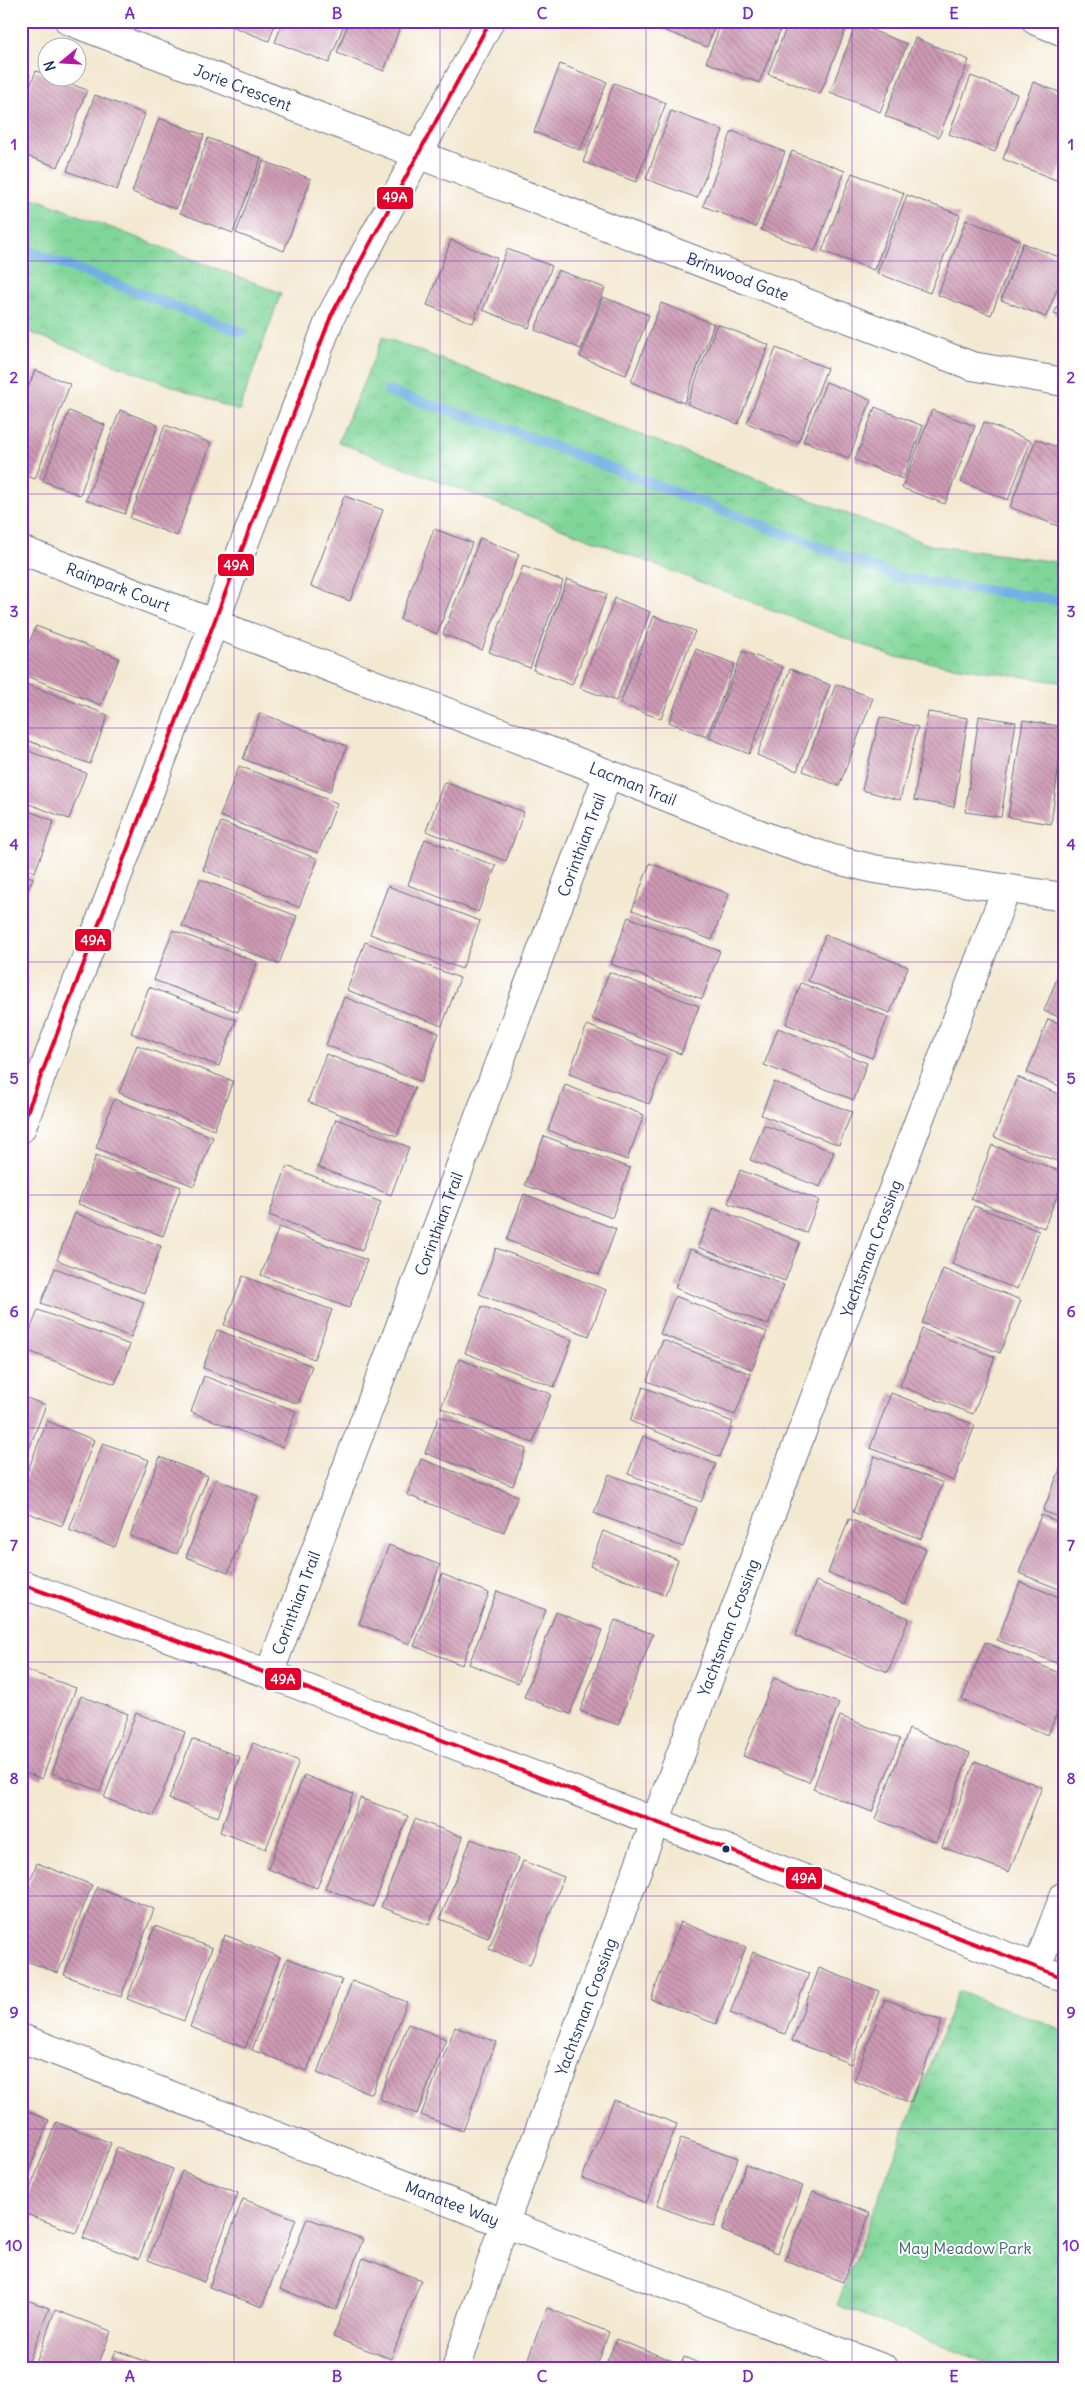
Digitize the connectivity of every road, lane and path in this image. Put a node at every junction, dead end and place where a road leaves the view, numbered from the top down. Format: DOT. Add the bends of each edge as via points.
graph roads {
  1 [pos="69,21"];
  2 [pos="490,21"];
  3 [pos="1036,21"];
  4 [pos="1064,32"];
  5 [pos="417,155"];
  6 [pos="1064,382"];
  7 [pos="21,550"];
  8 [pos="214,624"];
  9 [pos="608,774"];
  10 [pos="1006,889"];
  11 [pos="1064,897"];
  12 [pos="21,1130"];
  13 [pos="21,1584"];
  14 [pos="269,1674"];
  15 [pos="656,1822"];
  16 [pos="1064,1896"];
  17 [pos="1037,1967"];
  18 [pos="1064,1978"];
  19 [pos="21,2038"];
  20 [pos="504,2224"];
  21 [pos="456,2369"];
  22 [pos="885,2369"];
  1 -- 5 [label="street, Jorie Crescent"];
  2 -- 5 [label="street"];
  3 -- 4 [label="street"];
  5 -- 6 [label="street, Brinwood Gate" via="972,366"];
  5 -- 8 [label="street" via="331,316"];
  7 -- 8 [label="street, Rainpark Court"];
  8 -- 9 [label="street, Lacman Trail"];
  8 -- 12 [label="street"];
  9 -- 10 [label="street, Lacman Trail" via="775,840 833,859 874,869"];
  9 -- 14 [label="street, Corinthian Trail"];
  10 -- 11 [label="street, Lacman Trail"];
  10 -- 15 [label="street, Yachtsman Crossing"];
  13 -- 14 [label="street"];
  14 -- 15 [label="street"];
  15 -- 17 [label="street"];
  15 -- 20 [label="street, Yachtsman Crossing"];
  16 -- 17 [label="street"];
  17 -- 18 [label="street"];
  19 -- 20 [label="street, Manatee Way"];
  20 -- 21 [label="street, Yachtsman Crossing"];
  20 -- 22 [label="street, Manatee Way"];
}
